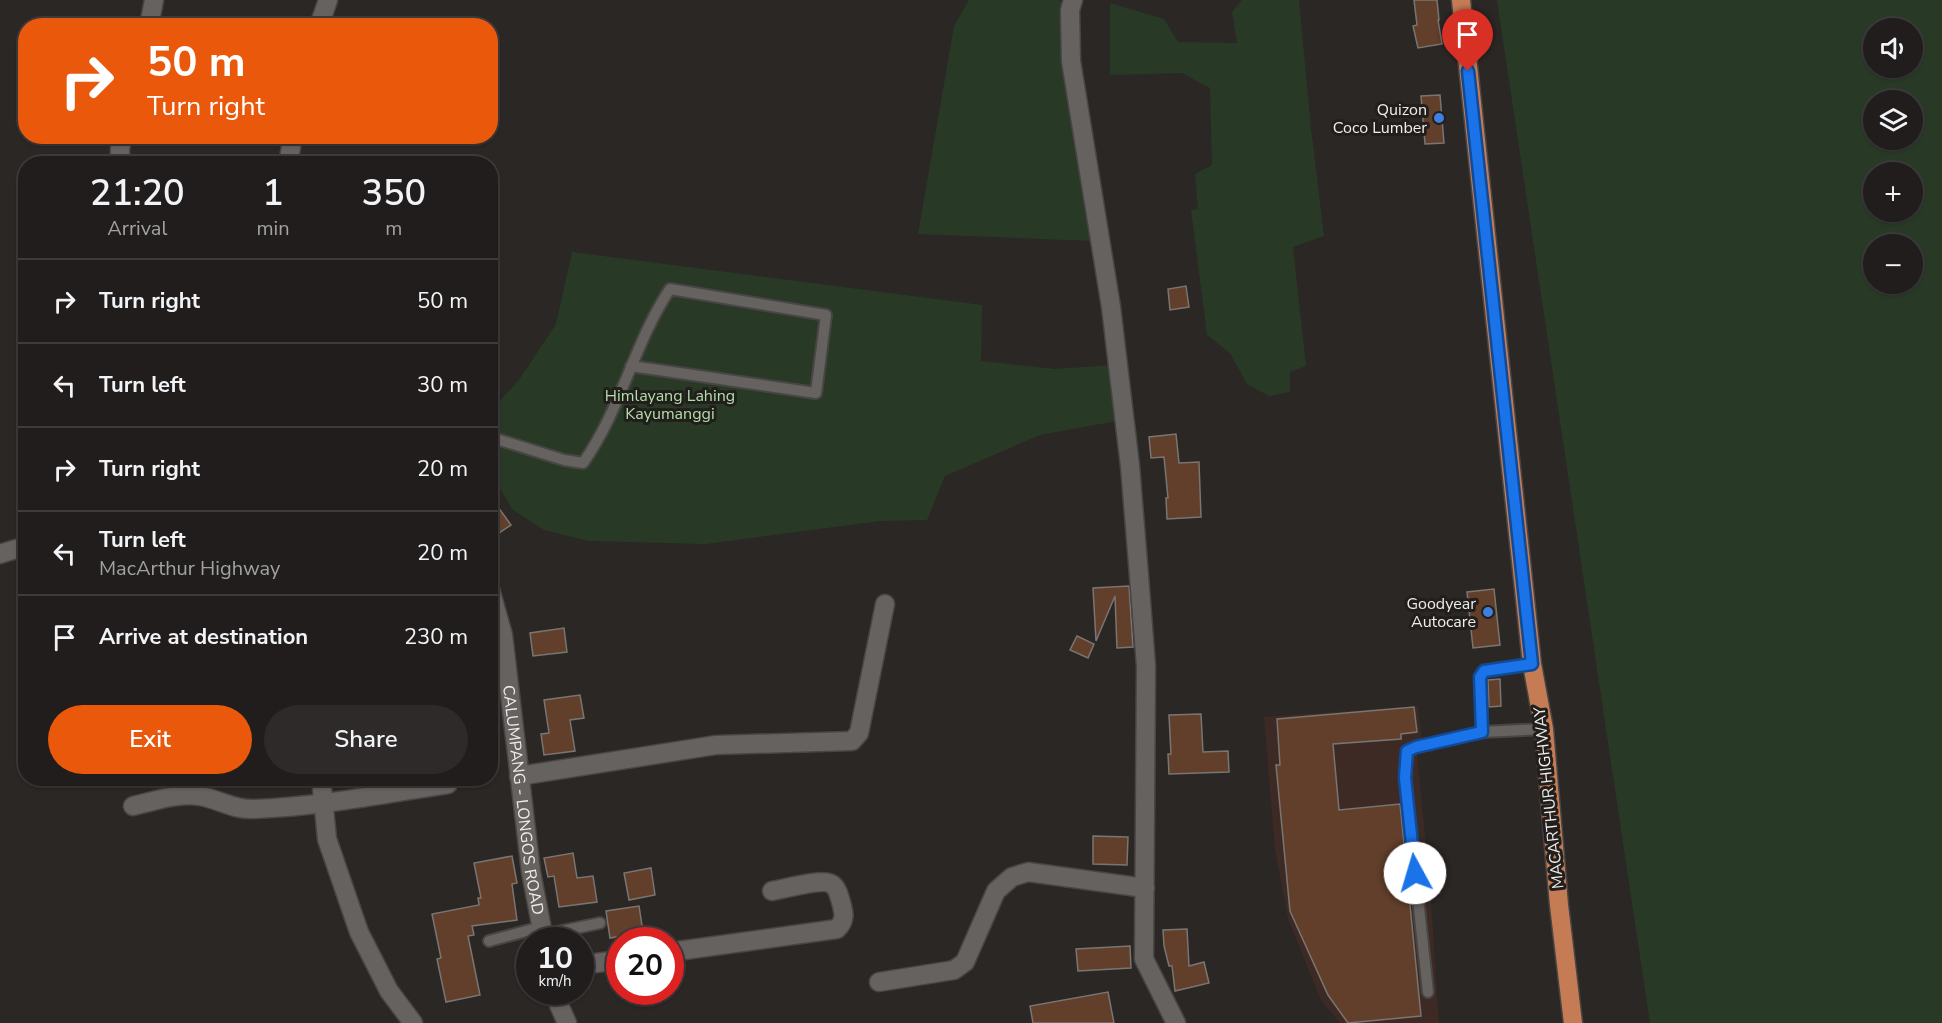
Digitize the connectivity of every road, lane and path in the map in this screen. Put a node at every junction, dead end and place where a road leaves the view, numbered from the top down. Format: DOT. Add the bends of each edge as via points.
graph roads {
  1 [pos="154,0"];
  2 [pos="328,0"];
  3 [pos="1072,0"];
  4 [pos="1461,0"];
  5 [pos="151,18"];
  6 [pos="322,18"];
  7 [pos="631,366"];
  8 [pos="498,439"];
  9 [pos="18,549"];
  10 [pos="0,554"];
  11 [pos="885,604"];
  12 [pos="498,617"];
  13 [pos="1532,664"];
  14 [pos="1544,729"];
  15 [pos="1482,732"];
  16 [pos="519,776"];
  17 [pos="322,786"];
  18 [pos="434,786"];
  19 [pos="324,802"];
  20 [pos="133,806"];
  21 [pos="1145,888"];
  22 [pos="772,891"];
  23 [pos="600,923"];
  24 [pos="542,927"];
  25 [pos="579,927"];
  26 [pos="516,938"];
  27 [pos="489,941"];
  28 [pos="684,950"];
  29 [pos="879,982"];
  30 [pos="1428,992"];
  31 [pos="559,1005"];
  32 [pos="413,1023"];
  33 [pos="567,1023"];
  34 [pos="1176,1023"];
  35 [pos="1573,1023"];
  1 -- 5 [label="street"];
  2 -- 6 [label="street"];
  3 -- 21 [label="street" via="1071,61 1111,308 1130,466 1146,666"];
  4 -- 13 [label="highway, MACARTHUR HIGHWAY"];
  7 -- 7 [label="lane" via="816,393 826,315 670,289"];
  7 -- 8 [label="lane" via="598,442 583,463"];
  9 -- 10 [label="street"];
  11 -- 16 [label="street" via="859,733 852,741 716,745"];
  12 -- 16 [label="street, CALUMPANG - LONGOS ROAD"];
  13 -- 14 [label="highway, MACARTHUR HIGHWAY"];
  13 -- 15 [label="lane" via="1481,674"];
  14 -- 15 [label="lane"];
  14 -- 35 [label="highway, MACARTHUR HIGHWAY"];
  15 -- 30 [label="lane" via="1407,751 1405,778"];
  16 -- 24 [label="street, CALUMPANG - LONGOS ROAD"];
  17 -- 19 [label="street"];
  18 -- 19 [label="street"];
  19 -- 20 [label="street" via="251,809 201,796 177,796"];
  19 -- 32 [label="street" via="327,839 359,932 389,991"];
  21 -- 29 [label="street" via="1028,872 1012,877 996,891 965,962 954,970"];
  21 -- 34 [label="street" via="1144,959"];
  22 -- 28 [label="street" via="823,881 832,883 845,914 843,922 837,928"];
  23 -- 25 [label="lane"];
  26 -- 27 [label="lane"];
  31 -- 33 [label="street"];
}
